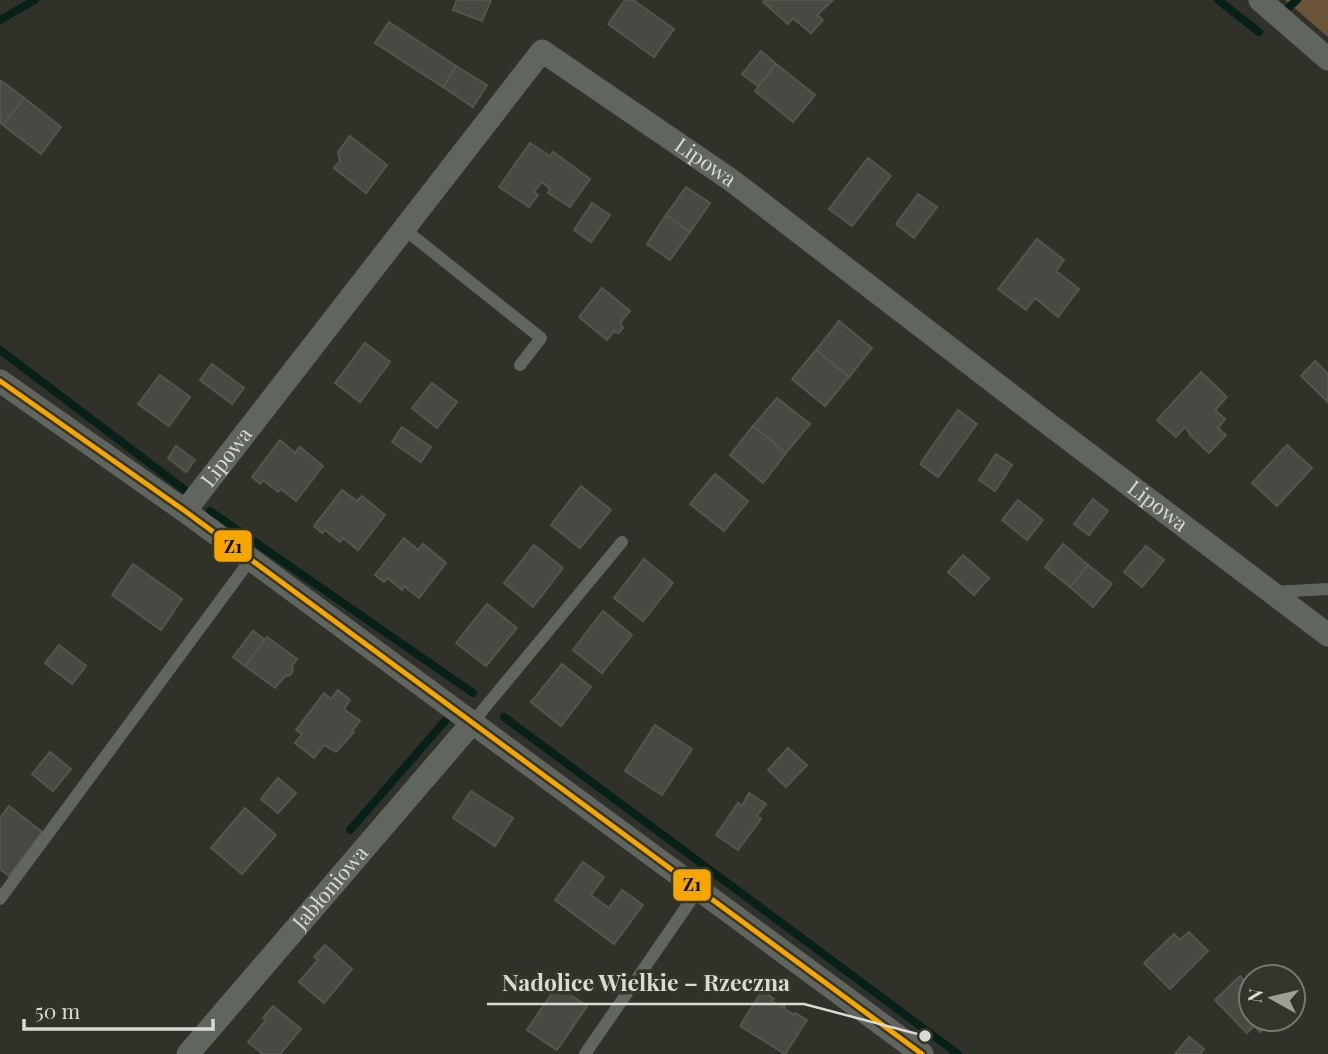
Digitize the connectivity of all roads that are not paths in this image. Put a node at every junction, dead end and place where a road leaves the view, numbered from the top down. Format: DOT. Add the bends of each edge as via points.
graph roads {
  1 [pos="1260,0"];
  2 [pos="1328,59"];
  3 [pos="404,229"];
  4 [pos="520,365"];
  5 [pos="0,381"];
  6 [pos="185,511"];
  7 [pos="622,542"];
  8 [pos="251,559"];
  9 [pos="1328,589"];
  10 [pos="1269,592"];
  11 [pos="1328,635"];
  12 [pos="472,723"];
  13 [pos="698,890"];
  14 [pos="0,899"];
  15 [pos="188,1054"];
  16 [pos="584,1054"];
  17 [pos="922,1054"];
  1 -- 2 [label="street"];
  3 -- 4 [label="lane" via="541,338"];
  3 -- 6 [label="street, Lipowa"];
  3 -- 10 [label="street, Lipowa" via="542,51 731,180"];
  5 -- 6 [label="street"];
  6 -- 8 [label="street"];
  7 -- 12 [label="lane"];
  8 -- 12 [label="street"];
  8 -- 14 [label="lane"];
  9 -- 10 [label="lane"];
  10 -- 11 [label="street, Lipowa"];
  12 -- 13 [label="street"];
  12 -- 15 [label="street, Jabłoniowa"];
  13 -- 16 [label="lane"];
  13 -- 17 [label="street"];
}
